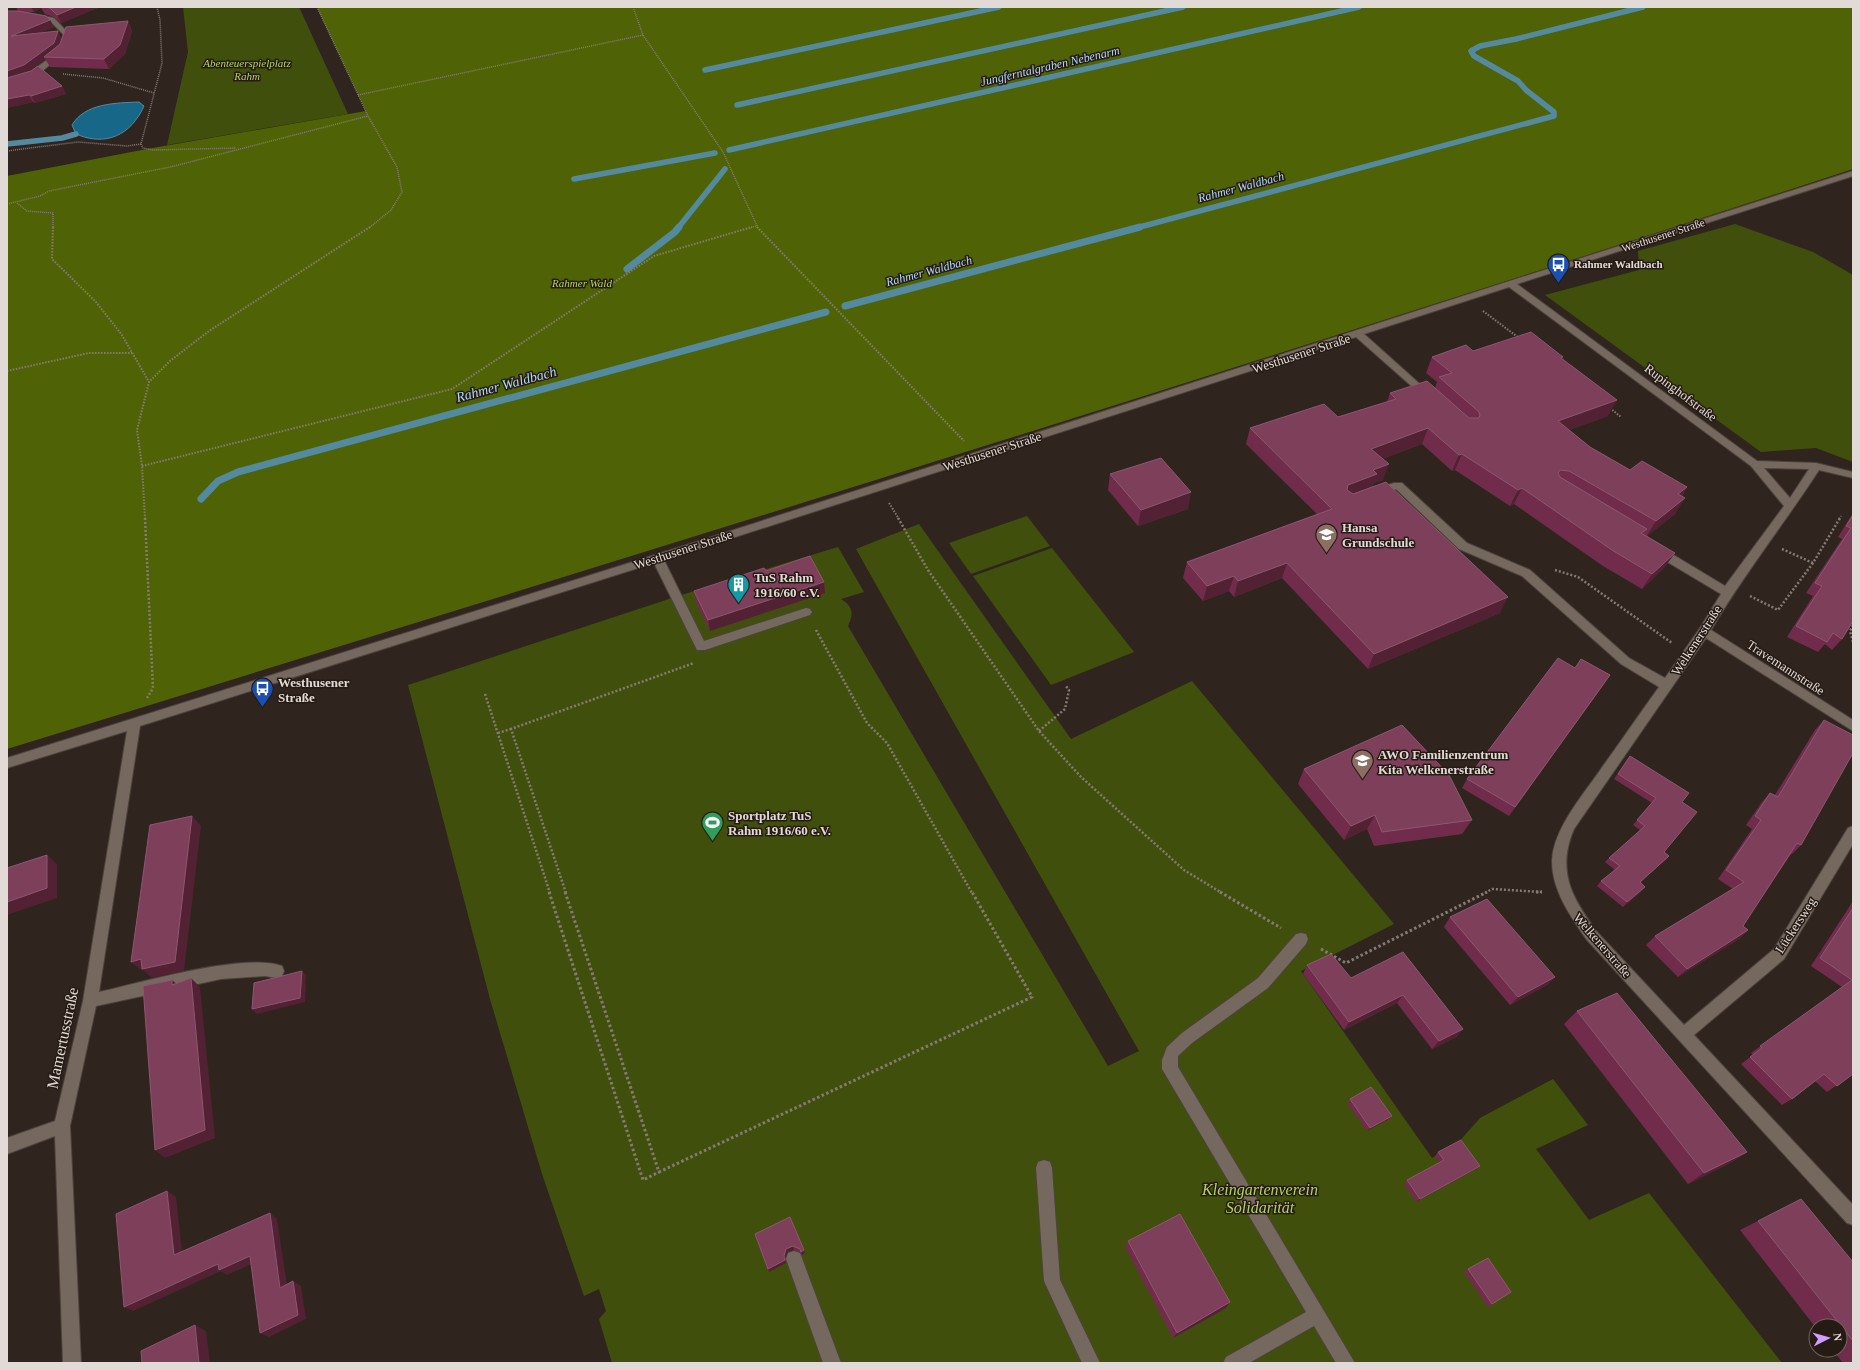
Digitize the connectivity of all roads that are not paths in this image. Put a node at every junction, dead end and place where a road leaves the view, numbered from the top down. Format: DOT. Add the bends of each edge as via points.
graph roads {
  1 [pos="47,8"];
  2 [pos="7,14"];
  3 [pos="35,16"];
  4 [pos="7,83"];
  5 [pos="1853,174"];
  6 [pos="1511,284"];
  7 [pos="1359,334"];
  8 [pos="1433,400"];
  9 [pos="1755,464"];
  10 [pos="1816,466"];
  11 [pos="1853,475"];
  12 [pos="1369,496"];
  13 [pos="1790,506"];
  14 [pos="1651,547"];
  15 [pos="657,558"];
  16 [pos="1729,589"];
  17 [pos="806,612"];
  18 [pos="1704,631"];
  19 [pos="1666,685"];
  20 [pos="134,723"];
  21 [pos="1853,726"];
  22 [pos="7,763"];
  23 [pos="1853,832"];
  24 [pos="1301,939"];
  25 [pos="277,971"];
  26 [pos="90,1001"];
  27 [pos="1684,1034"];
  28 [pos="62,1126"];
  29 [pos="7,1146"];
  30 [pos="1044,1168"];
  31 [pos="1853,1217"];
  32 [pos="794,1259"];
  33 [pos="1317,1315"];
  34 [pos="72,1363"];
  35 [pos="832,1363"];
  36 [pos="1091,1363"];
  37 [pos="1232,1363"];
  38 [pos="1346,1363"];
  1 -- 3 [label="street"];
  2 -- 3 [label="street"];
  3 -- 4 [label="street" via="52,19 67,35 62,52 35,72"];
  5 -- 6 [label="street, Westhusener Straße"];
  6 -- 7 [label="street, Westhusener Straße"];
  6 -- 9 [label="street, Rupinghofstraße"];
  7 -- 8 [label="street, Westhusener Straße"];
  7 -- 15 [label="street, Westhusener Straße"];
  9 -- 10 [label="street"];
  9 -- 13 [label="street"];
  10 -- 11 [label="street"];
  10 -- 13 [label="street, Welkenerstraße"];
  12 -- 19 [label="street" via="1398,484 1464,546 1526,573 1625,660"];
  13 -- 16 [label="street, Welkenerstraße"];
  14 -- 16 [label="street, Welkenerstraße"];
  15 -- 17 [label="street" via="701,647"];
  15 -- 20 [label="street, Westhusener Straße"];
  16 -- 18 [label="street, Welkenerstraße"];
  18 -- 19 [label="street, Welkenerstraße"];
  18 -- 21 [label="street, Travemannstraße"];
  19 -- 27 [label="street, Welkenerstraße" via="1569,826 1560,848 1559,866 1562,885 1573,910 1592,936"];
  20 -- 22 [label="street, Westhusener Straße"];
  20 -- 26 [label="street, Mamertusstraße"];
  23 -- 27 [label="street, Lückersweg" via="1779,954"];
  24 -- 33 [label="street" via="1262,983 1172,1052 1170,1069"];
  25 -- 26 [label="street" via="259,969 221,972"];
  26 -- 28 [label="street, Mamertusstraße"];
  27 -- 31 [label="street, Welkenerstraße"];
  28 -- 29 [label="street"];
  28 -- 34 [label="street, Mamertusstraße"];
  30 -- 36 [label="street" via="1052,1281"];
  32 -- 35 [label="street"];
  33 -- 37 [label="street"];
  33 -- 38 [label="street"];
}
